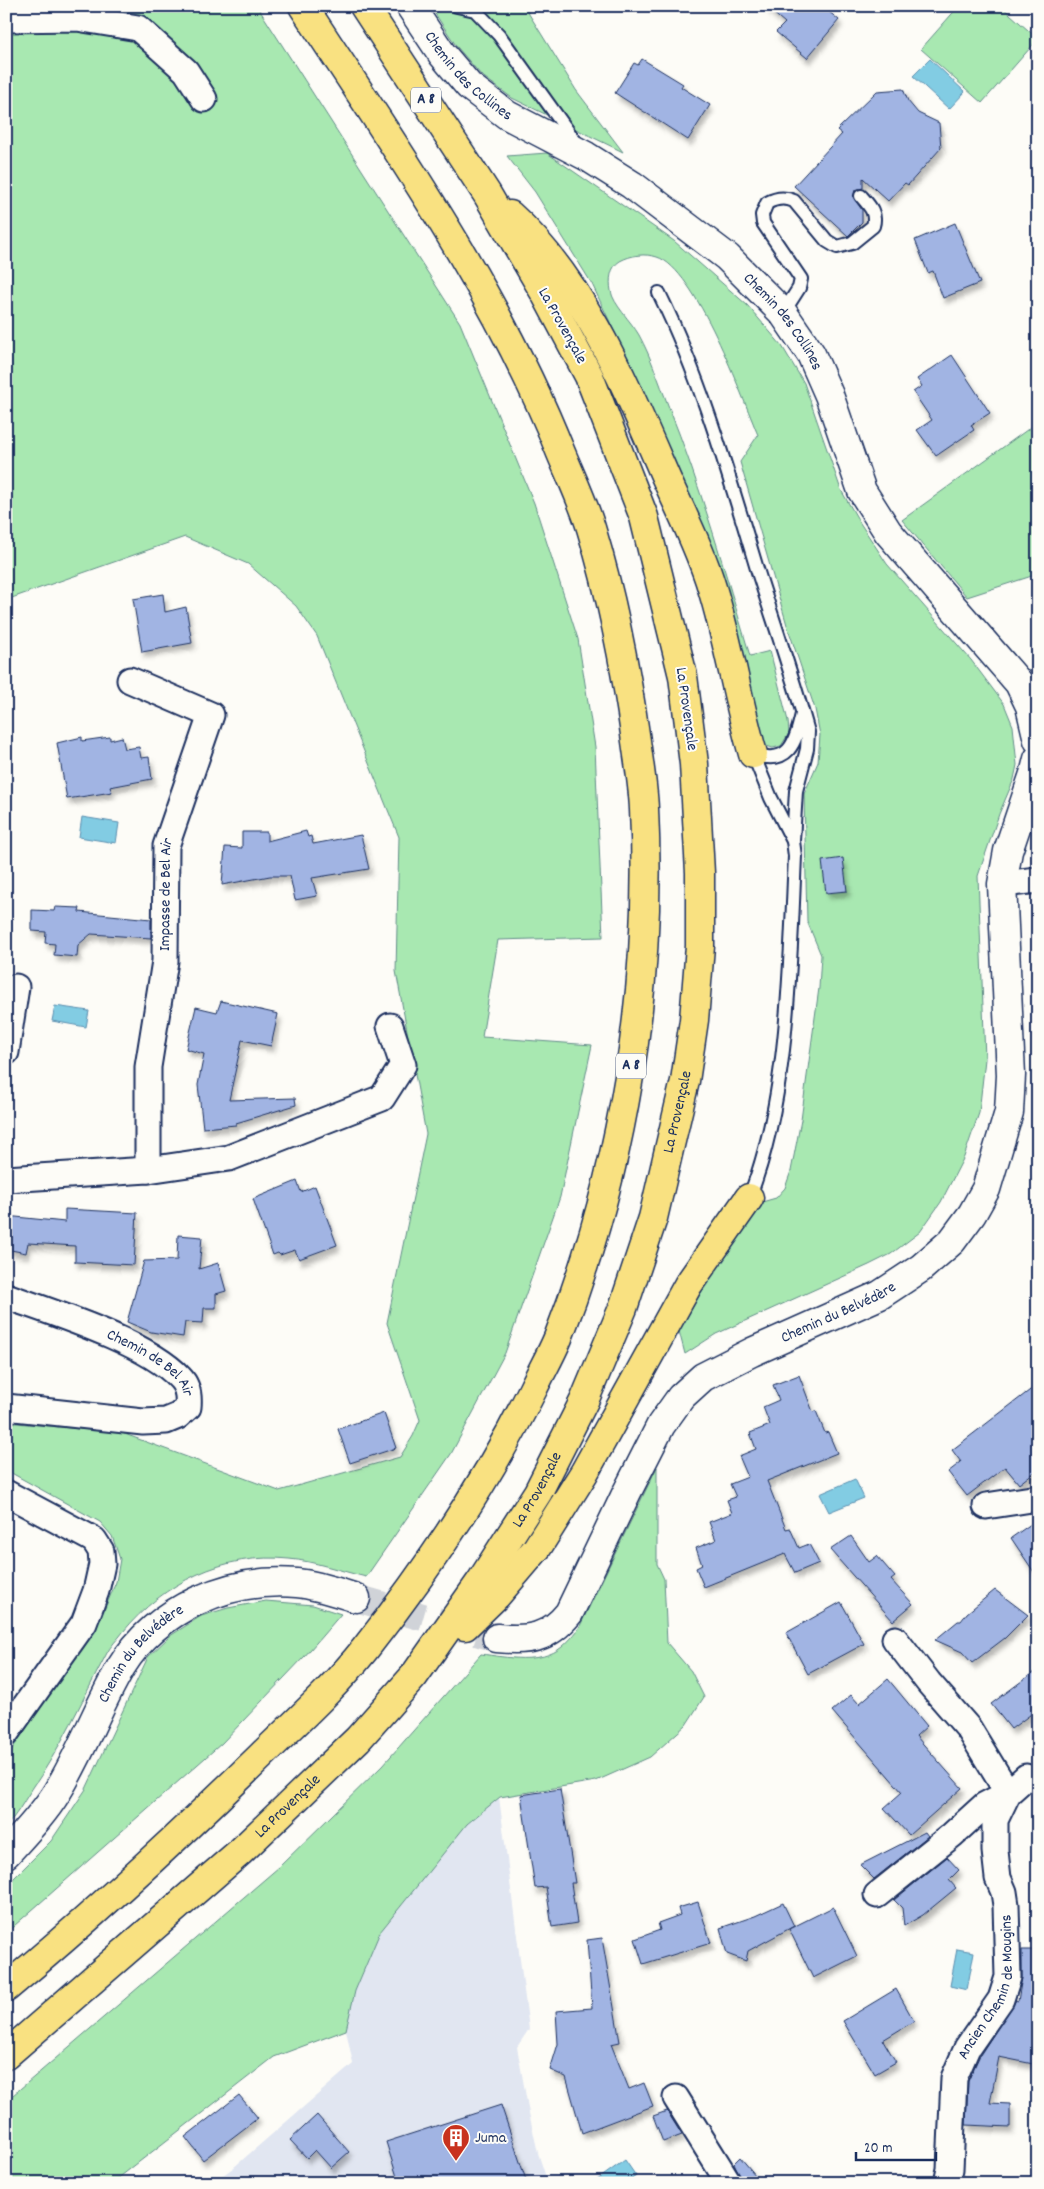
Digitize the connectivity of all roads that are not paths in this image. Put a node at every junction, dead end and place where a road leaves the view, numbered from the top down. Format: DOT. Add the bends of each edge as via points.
graph roads {
  1 [pos="304,6"];
  2 [pos="364,6"];
  3 [pos="410,6"];
  4 [pos="457,6"];
  5 [pos="6,19"];
  6 [pos="204,99"];
  7 [pos="586,156"];
  8 [pos="487,194"];
  9 [pos="861,196"];
  10 [pos="659,293"];
  11 [pos="783,313"];
  12 [pos="130,680"];
  13 [pos="802,712"];
  14 [pos="1038,740"];
  15 [pos="753,754"];
  16 [pos="1038,759"];
  17 [pos="793,841"];
  18 [pos="1038,880"];
  19 [pos="1002,884"];
  20 [pos="16,986"];
  21 [pos="390,1026"];
  22 [pos="6,1052"];
  23 [pos="148,1170"];
  24 [pos="6,1179"];
  25 [pos="749,1198"];
  26 [pos="6,1296"];
  27 [pos="6,1407"];
  28 [pos="6,1493"];
  29 [pos="1038,1498"];
  30 [pos="986,1506"];
  31 [pos="356,1598"];
  32 [pos="497,1638"];
  33 [pos="895,1639"];
  34 [pos="414,1676"];
  35 [pos="6,1733"];
  36 [pos="1026,1777"];
  37 [pos="1008,1793"];
  38 [pos="6,1854"];
  39 [pos="877,1895"];
  40 [pos="6,1988"];
  41 [pos="6,2055"];
  42 [pos="676,2098"];
  43 [pos="729,2183"];
  44 [pos="947,2183"];
  1 -- 40 [label="highway, A 8" via="439,214 496,312 548,420 590,524 627,677 644,805 642,973 630,1072 600,1212 557,1340 485,1478 418,1579 360,1655 298,1720 204,1812"];
  2 -- 8 [label="highway, La Provençale / A 8"];
  3 -- 7 [label="street, Chemin des Collines" via="442,54 469,86 507,115"];
  4 -- 7 [label="lane" via="475,10 499,35"];
  5 -- 6 [label="street" via="77,18 138,28 186,71"];
  7 -- 11 [label="street, Chemin des Collines" via="632,185 726,257"];
  8 -- 15 [label="highway" via="528,231 560,270 612,359 712,586"];
  8 -- 34 [label="highway, La Provençale / A 8" via="590,376 644,516 682,676 694,764 700,946 685,1081 653,1218 623,1308 584,1400 538,1492"];
  9 -- 11 [label="lane" via="874,216 873,226 852,243 837,247 827,240 794,201 788,198 767,203 762,215 763,223 801,279"];
  10 -- 13 [label="lane" via="703,398"];
  11 -- 14 [label="street, Chemin des Collines" via="811,354 829,395 862,491 888,532 1019,684 1030,706"];
  12 -- 23 [label="street, Impasse de Bel Air" via="211,715 166,846 165,961 148,1067"];
  13 -- 15 [label="lane" via="794,744 789,751 770,758"];
  13 -- 17 [label="lane" via="808,732 808,749 796,791"];
  15 -- 17 [label="lane"];
  16 -- 19 [label="street" via="1008,850"];
  17 -- 25 [label="lane" via="791,943 784,1033 763,1162"];
  18 -- 19 [label="street"];
  19 -- 32 [label="street, Chemin du Belvédère" via="1011,1074 1008,1112 986,1189 972,1214 952,1241 921,1268 880,1295 702,1377 681,1397 661,1425 569,1613 558,1627 540,1636 516,1640"];
  20 -- 22 [label="street"];
  21 -- 23 [label="street" via="403,1065 382,1098 229,1158"];
  23 -- 24 [label="street"];
  25 -- 34 [label="highway" via="688,1285 584,1472 537,1548 496,1595"];
  26 -- 27 [label="street, Chemin de Bel Air" via="133,1346 181,1379 189,1394 188,1407 166,1421 143,1422"];
  28 -- 35 [label="street" via="94,1540 101,1551 102,1564 84,1623"];
  29 -- 30 [label="street"];
  31 -- 38 [label="street, Chemin du Belvédère" via="298,1583 268,1582 231,1588 194,1602 163,1621 122,1665 57,1793"];
  33 -- 37 [label="street" via="969,1729"];
  34 -- 41 [label="highway, La Provençale / A 8" via="358,1739 240,1852"];
  36 -- 37 [label="street, Ancien Chemin de Mougins"];
  37 -- 39 [label="street, Ancien Chemin de Mougins" via="985,1805"];
  37 -- 44 [label="street, Ancien Chemin de Mougins" via="995,1820 998,1878 1006,1905 1008,1977 1001,1999 967,2048 954,2078"];
  42 -- 43 [label="street"];
}
